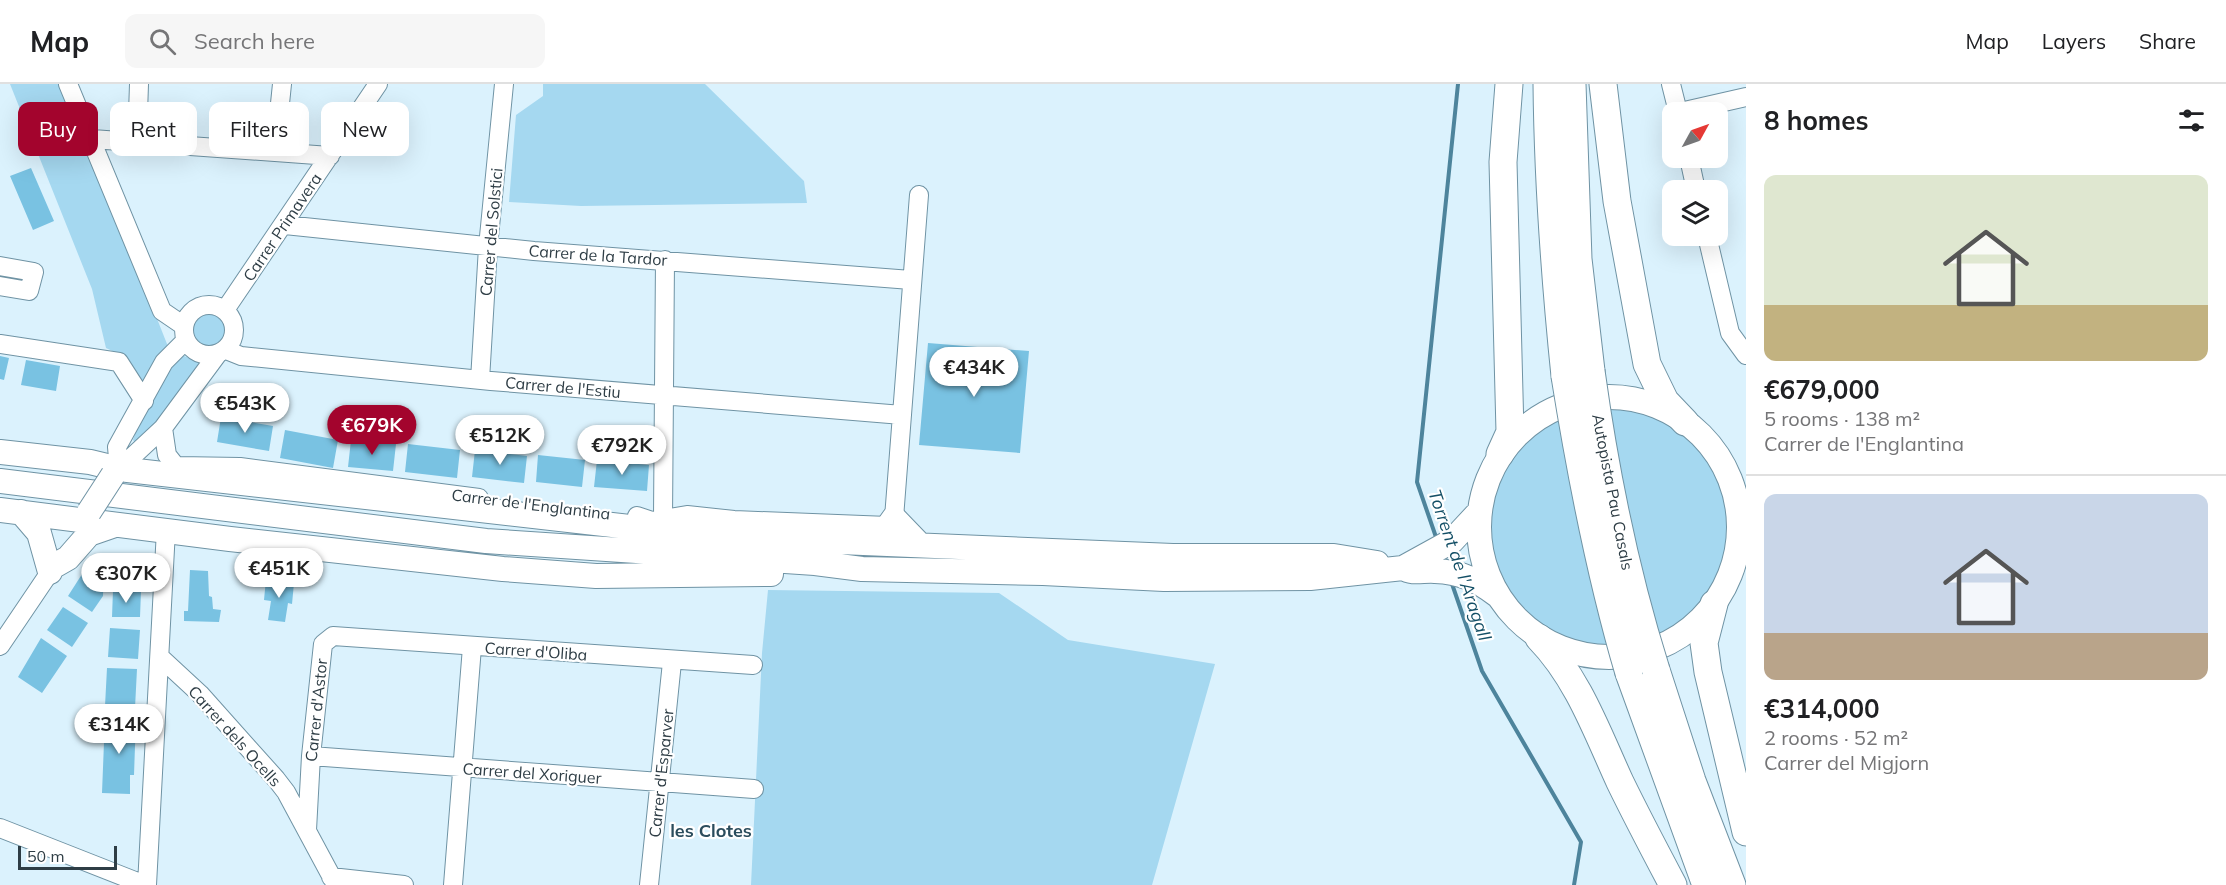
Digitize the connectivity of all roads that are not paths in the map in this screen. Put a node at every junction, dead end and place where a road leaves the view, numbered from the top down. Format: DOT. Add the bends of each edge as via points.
graph roads {
  1 [pos="68,84"];
  2 [pos="139,84"];
  3 [pos="282,84"];
  4 [pos="378,84"];
  5 [pos="504,84"];
  6 [pos="1509,84"];
  7 [pos="1547,84"];
  8 [pos="1572,84"];
  9 [pos="1603,84"];
  10 [pos="1671,84"];
  11 [pos="1746,97"];
  12 [pos="76,102"];
  13 [pos="138,102"];
  14 [pos="280,102"];
  15 [pos="366,102"];
  16 [pos="1676,102"];
  17 [pos="1724,102"];
  18 [pos="98,154"];
  19 [pos="330,156"];
  20 [pos="919,195"];
  21 [pos="285,225"];
  22 [pos="1709,246"];
  23 [pos="489,247"];
  24 [pos="665,260"];
  25 [pos="0,266"];
  26 [pos="911,280"];
  27 [pos="0,286"];
  28 [pos="225,310"];
  29 [pos="185,333"];
  30 [pos="0,344"];
  31 [pos="222,352"];
  32 [pos="1746,355"];
  33 [pos="1578,373"];
  34 [pos="480,380"];
  35 [pos="664,396"];
  36 [pos="144,401"];
  37 [pos="902,415"];
  38 [pos="1685,422"];
  39 [pos="164,428"];
  40 [pos="0,452"];
  41 [pos="1500,454"];
  42 [pos="1720,460"];
  43 [pos="178,471"];
  44 [pos="116,472"];
  45 [pos="1746,472"];
  46 [pos="0,481"];
  47 [pos="10,511"];
  48 [pos="1479,512"];
  49 [pos="87,516"];
  50 [pos="663,518"];
  51 [pos="891,522"];
  52 [pos="118,524"];
  53 [pos="1742,526"];
  54 [pos="166,530"];
  55 [pos="717,537"];
  56 [pos="845,543"];
  57 [pos="920,546"];
  58 [pos="840,567"];
  59 [pos="1397,568"];
  60 [pos="52,569"];
  61 [pos="1497,595"];
  62 [pos="1714,604"];
  63 [pos="1539,638"];
  64 [pos="322,644"];
  65 [pos="0,646"];
  66 [pos="472,647"];
  67 [pos="160,657"];
  68 [pos="672,662"];
  69 [pos="753,665"];
  70 [pos="311,756"];
  71 [pos="461,767"];
  72 [pos="309,777"];
  73 [pos="276,779"];
  74 [pos="661,783"];
  75 [pos="754,789"];
  76 [pos="0,828"];
  77 [pos="307,830"];
  78 [pos="1746,832"];
  79 [pos="334,881"];
  80 [pos="146,885"];
  81 [pos="404,885"];
  82 [pos="453,885"];
  83 [pos="650,885"];
  84 [pos="1673,885"];
  85 [pos="1706,885"];
  86 [pos="1732,885"];
  1 -- 12 [label="street"];
  2 -- 13 [label="street"];
  3 -- 14 [label="street"];
  4 -- 15 [label="street, Carrer Primavera"];
  5 -- 23 [label="street, Carrer del Solstici"];
  6 -- 41 [label="highway" via="1503,162 1510,432"];
  7 -- 33 [label="highway, Autopista Pau Casals" via="1552,248"];
  8 -- 33 [label="highway, Autopista Pau Casals"];
  9 -- 38 [label="highway" via="1617,201 1647,364 1665,401"];
  10 -- 16 [label="street"];
  11 -- 17 [label="street"];
  18 -- 29 [label="street" via="162,311"];
  19 -- 21 [label="street, Carrer Primavera"];
  20 -- 26 [label="street"];
  21 -- 23 [label="street, Carrer de la Tardor"];
  21 -- 28 [label="street, Carrer Primavera"];
  22 -- 32 [label="street" via="1730,333"];
  23 -- 24 [label="street, Carrer de la Tardor"];
  23 -- 34 [label="street, Carrer del Solstici"];
  24 -- 26 [label="street, Carrer de la Tardor"];
  24 -- 35 [label="street"];
  25 -- 27 [label="street" via="34,272 29,291"];
  26 -- 37 [label="street"];
  28 -- 29 [label="street" via="215,305 197,307 190,313"];
  28 -- 31 [label="street" via="235,327 232,341"];
  29 -- 31 [label="street" via="198,353 208,356"];
  29 -- 36 [label="street" via="164,362"];
  30 -- 36 [label="street" via="119,362"];
  31 -- 34 [label="street, Carrer de l'Estiu"];
  31 -- 39 [label="street"];
  33 -- 85 [label="highway, Autopista Pau Casals, bridge" via="1590,518 1629,673"];
  33 -- 86 [label="highway, Autopista Pau Casals, bridge" via="1656,670 1692,781"];
  34 -- 35 [label="street, Carrer de l'Estiu"];
  35 -- 37 [label="street, Carrer de l'Estiu"];
  35 -- 50 [label="street"];
  36 -- 44 [label="street" via="117,447"];
  37 -- 51 [label="street"];
  38 -- 41 [label="main road" via="1642,401 1586,399 1562,405 1534,420"];
  38 -- 42 [label="main road"];
  39 -- 43 [label="street" via="164,446"];
  39 -- 44 [label="street"];
  40 -- 44 [label="main road" via="90,462"];
  41 -- 48 [label="main road" via="1483,492"];
  42 -- 45 [label="main road"];
  42 -- 53 [label="main road" via="1732,486"];
  43 -- 44 [label="main road"];
  43 -- 50 [label="street, Carrer de l'Englantina" via="240,468 652,521"];
  43 -- 55 [label="main road"];
  44 -- 49 [label="main road, bridge"];
  46 -- 58 [label="main road" via="486,541"];
  47 -- 49 [label="main road"];
  47 -- 60 [label="main road" via="39,533"];
  48 -- 59 [label="main road" via="1452,541"];
  48 -- 61 [label="main road" via="1481,555"];
  49 -- 52 [label="main road"];
  49 -- 60 [label="main road"];
  50 -- 51 [label="street, Carrer de l'Englantina"];
  50 -- 55 [label="street" via="708,530"];
  51 -- 56 [label="main road" via="882,535"];
  51 -- 57 [label="main road"];
  52 -- 54 [label="main road"];
  52 -- 60 [label="main road" via="89,534 68,558"];
  53 -- 62 [label="main road" via="1732,569"];
  54 -- 58 [label="main road" via="597,576 818,573"];
  54 -- 67 [label="street"];
  55 -- 56 [label="main road"];
  56 -- 57 [label="main road"];
  57 -- 59 [label="main road" via="1173,556 1334,556"];
  58 -- 59 [label="main road" via="1164,579 1310,578"];
  59 -- 61 [label="main road" via="1457,573 1475,579"];
  60 -- 65 [label="street"];
  61 -- 63 [label="main road" via="1516,619"];
  62 -- 63 [label="main road" via="1675,640 1633,655 1589,656"];
  62 -- 78 [label="highway" via="1704,643 1708,672"];
  63 -- 84 [label="highway" via="1558,657 1578,693"];
  64 -- 66 [label="street, Carrer d'Oliba" via="333,636"];
  64 -- 70 [label="street, Carrer d'Astor"];
  66 -- 68 [label="street, Carrer d'Oliba"];
  66 -- 71 [label="street"];
  67 -- 73 [label="street, Carrer dels Ocells" via="200,694"];
  67 -- 80 [label="street"];
  68 -- 69 [label="street, Carrer d'Oliba"];
  68 -- 74 [label="street, Carrer d'Esparver"];
  70 -- 71 [label="street, Carrer del Xoriguer"];
  70 -- 72 [label="street, Carrer d'Astor"];
  71 -- 74 [label="street, Carrer del Xoriguer"];
  71 -- 82 [label="street"];
  72 -- 73 [label="street, Carrer d'Astor" via="292,783"];
  72 -- 77 [label="street, Carrer d'Astor"];
  73 -- 77 [label="street, Carrer dels Ocells"];
  74 -- 75 [label="street, Carrer del Xoriguer"];
  74 -- 83 [label="street, Carrer d'Esparver"];
  76 -- 80 [label="street"];
  77 -- 79 [label="street, Carrer dels Ocells"];
  79 -- 81 [label="street"];
}
